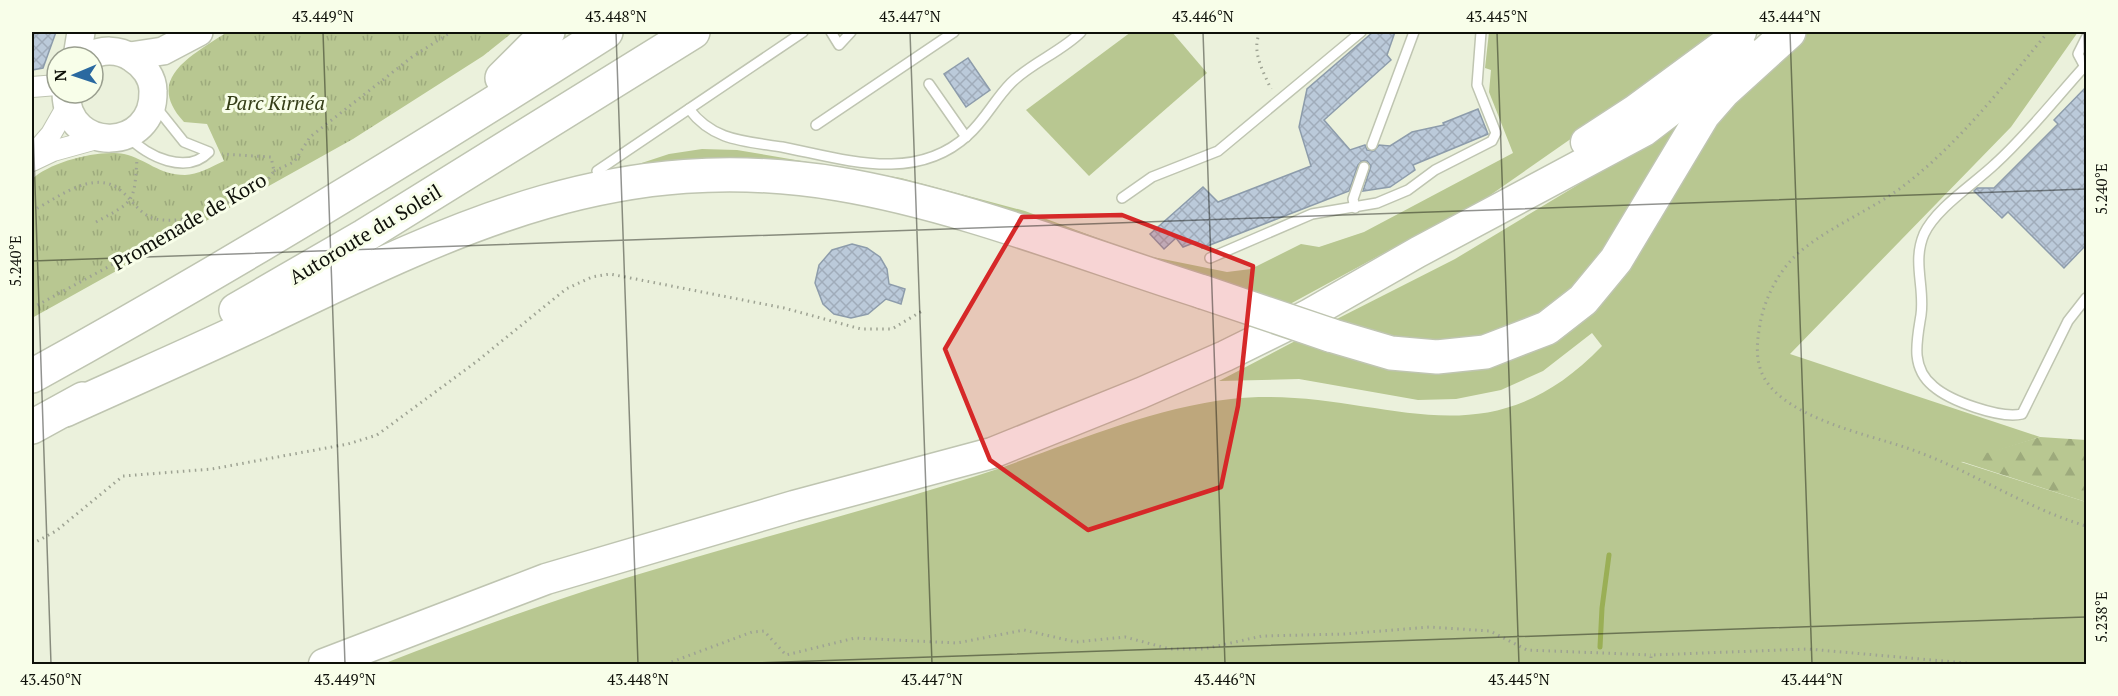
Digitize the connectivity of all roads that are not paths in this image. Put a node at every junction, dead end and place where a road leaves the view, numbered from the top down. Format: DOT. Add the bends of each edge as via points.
graph roads {
  1 [pos="92,32"];
  2 [pos="548,32"];
  3 [pos="569,32"];
  4 [pos="606,32"];
  5 [pos="693,32"];
  6 [pos="803,32"];
  7 [pos="831,32"];
  8 [pos="850,32"];
  9 [pos="954,32"];
  10 [pos="1081,32"];
  11 [pos="1361,32"];
  12 [pos="1414,32"];
  13 [pos="1481,32"];
  14 [pos="1741,32"];
  15 [pos="1775,32"];
  16 [pos="1789,32"];
  17 [pos="196,34"];
  18 [pos="2086,38"];
  19 [pos="105,51"];
  20 [pos="123,54"];
  21 [pos="2085,68"];
  22 [pos="502,78"];
  23 [pos="929,84"];
  24 [pos="153,96"];
  25 [pos="60,105"];
  26 [pos="68,105"];
  27 [pos="689,109"];
  28 [pos="816,125"];
  29 [pos="966,137"];
  30 [pos="100,138"];
  31 [pos="1372,145"];
  32 [pos="132,146"];
  33 [pos="32,156"];
  34 [pos="32,161"];
  35 [pos="1364,167"];
  36 [pos="391,169"];
  37 [pos="597,171"];
  38 [pos="1122,198"];
  39 [pos="1355,208"];
  40 [pos="1418,252"];
  41 [pos="1210,258"];
  42 [pos="2086,298"];
  43 [pos="32,376"];
  44 [pos="65,410"];
  45 [pos="32,427"];
  46 [pos="324,664"];
  1 -- 20 [label="street"];
  2 -- 22 [label="highway"];
  3 -- 22 [label="highway"];
  4 -- 36 [label="highway"];
  5 -- 44 [label="highway, Autoroute du Soleil" via="364,236"];
  6 -- 27 [label="lane"];
  7 -- 8 [label="lane" via="839,45"];
  9 -- 28 [label="lane"];
  10 -- 29 [label="lane" via="1012,81"];
  11 -- 38 [label="lane" via="1218,151 1152,177"];
  12 -- 31 [label="lane"];
  13 -- 39 [label="lane" via="1477,85 1495,138 1408,190"];
  14 -- 40 [label="main road" via="1635,110"];
  15 -- 40 [label="main road" via="1644,131"];
  16 -- 44 [label="highway, bridge" via="1703,115 1600,281 1564,317 1547,328 1485,352 1437,357 1391,353 939,208 839,184 749,175 638,180 580,190 463,227"];
  17 -- 20 [label="street" via="163,51"];
  17 -- 24 [label="street" via="169,63"];
  18 -- 21 [label="lane" via="2078,54"];
  19 -- 20 [label="street"];
  20 -- 24 [label="street" via="141,64 149,75"];
  21 -- 42 [label="lane" via="1997,163 1939,214 1925,232 1917,264 1922,308 1916,349 1918,365 1928,382 1943,394 1999,414 2022,414 2068,321"];
  22 -- 36 [label="highway"];
  23 -- 29 [label="lane"];
  24 -- 32 [label="street" via="148,116"];
  24 -- 32 [label="lane" via="184,142 209,152 193,163 174,162"];
  25 -- 33 [label="street" via="51,134"];
  26 -- 30 [label="street" via="79,127"];
  27 -- 29 [label="lane" via="706,129 732,138 883,166 929,159"];
  27 -- 37 [label="lane"];
  30 -- 32 [label="street"];
  30 -- 34 [label="street"];
  35 -- 39 [label="lane" via="1353,199"];
  36 -- 43 [label="highway"];
  39 -- 41 [label="lane" via="1312,214"];
  40 -- 46 [label="main road" via="1308,315 1225,356 992,453 546,579"];
  44 -- 45 [label="highway, Autoroute du Soleil"];
}
